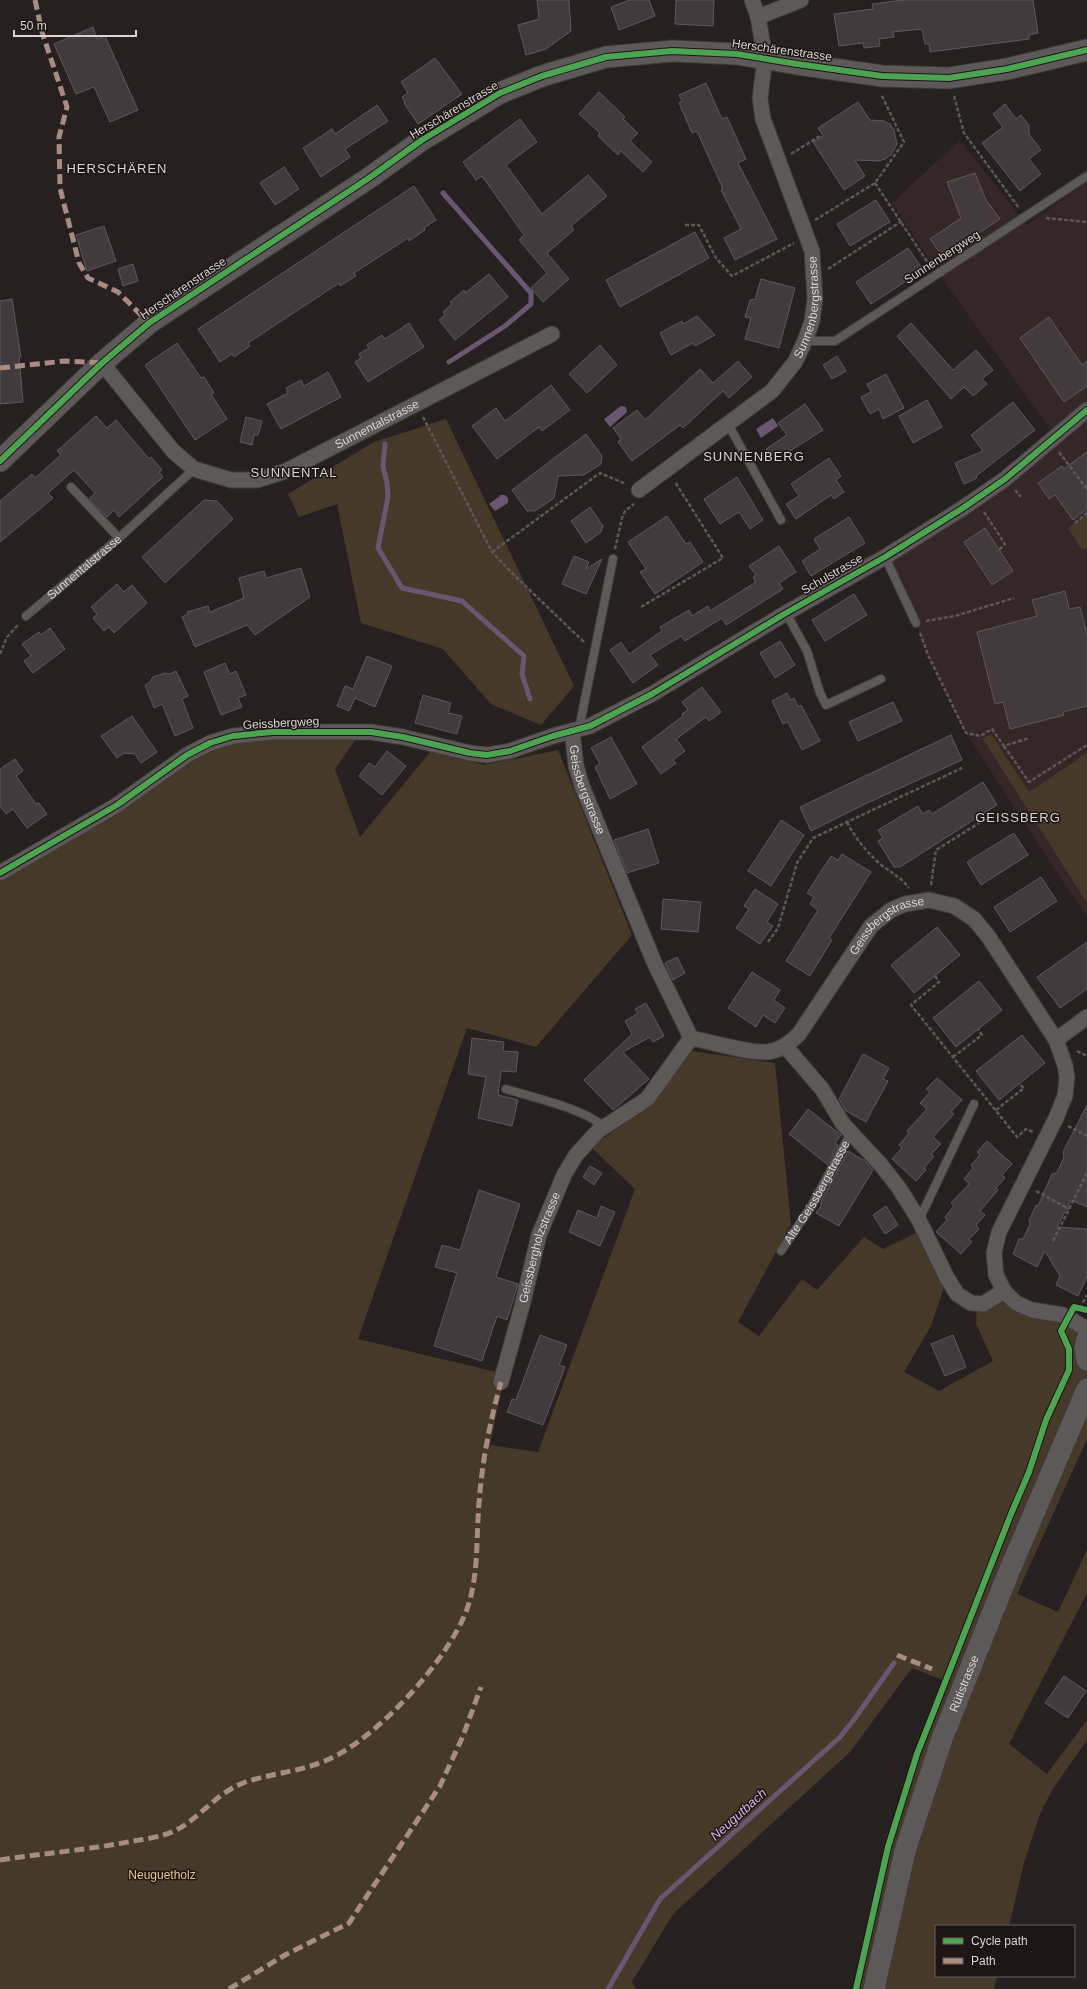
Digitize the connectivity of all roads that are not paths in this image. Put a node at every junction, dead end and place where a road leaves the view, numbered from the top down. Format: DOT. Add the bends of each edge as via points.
graph roads {
  1 [pos="752,0"];
  2 [pos="801,0"];
  3 [pos="758,17"];
  4 [pos="1087,50"];
  5 [pos="765,58"];
  6 [pos="1087,176"];
  7 [pos="552,334"];
  8 [pos="805,341"];
  9 [pos="102,363"];
  10 [pos="1087,410"];
  11 [pos="728,424"];
  12 [pos="0,461"];
  13 [pos="194,469"];
  14 [pos="71,486"];
  15 [pos="639,490"];
  16 [pos="781,520"];
  17 [pos="119,538"];
  18 [pos="884,557"];
  19 [pos="613,559"];
  20 [pos="786,613"];
  21 [pos="26,616"];
  22 [pos="916,623"];
  23 [pos="881,679"];
  24 [pos="576,730"];
  25 [pos="0,872"];
  26 [pos="1087,1016"];
  27 [pos="691,1038"];
  28 [pos="1056,1040"];
  29 [pos="785,1046"];
  30 [pos="506,1089"];
  31 [pos="974,1104"];
  32 [pos="604,1126"];
  33 [pos="851,1133"];
  34 [pos="919,1220"];
  35 [pos="781,1251"];
  36 [pos="1004,1291"];
  37 [pos="1087,1329"];
  38 [pos="1087,1339"];
  39 [pos="1087,1360"];
  40 [pos="501,1382"];
  41 [pos="1087,1389"];
  42 [pos="874,1989"];
  1 -- 3 [label="street, Sunnenbergstrasse"];
  2 -- 3 [label="street"];
  3 -- 5 [label="street, Sunnenbergstrasse"];
  4 -- 5 [label="street, Herschärenstrasse" via="1007,69 949,78 882,76"];
  5 -- 8 [label="street, Sunnenbergstrasse" via="760,98 763,119 812,251 815,298 812,321"];
  5 -- 9 [label="street, Herschärenstrasse" via="672,50 606,57 542,76 500,93 422,140 369,178 149,322"];
  6 -- 8 [label="lane, Sunnenbergweg" via="835,341"];
  7 -- 13 [label="street, Sunnentalstrasse" via="286,471 258,480 231,480"];
  8 -- 11 [label="street, Sunnenbergstrasse" via="796,362 772,391"];
  9 -- 12 [label="street, Herschärenstrasse"];
  9 -- 13 [label="street, Sunnentalstrasse" via="173,451"];
  10 -- 18 [label="street, Schulstrasse" via="993,488"];
  11 -- 15 [label="street, Sunnenbergstrasse"];
  11 -- 16 [label="lane"];
  13 -- 17 [label="lane, Sunnentalstrasse"];
  14 -- 17 [label="lane"];
  17 -- 21 [label="lane, Sunnentalstrasse"];
  18 -- 20 [label="street, Schulstrasse"];
  18 -- 22 [label="lane"];
  19 -- 24 [label="lane" via="595,652"];
  20 -- 23 [label="lane" via="808,651 826,705"];
  20 -- 24 [label="street, Schulstrasse" via="632,705 599,722"];
  24 -- 25 [label="street, Geissbergweg" via="510,751 487,755 470,754 403,737 366,732 272,732 233,736 210,743 188,755 117,805"];
  24 -- 27 [label="street, Geissbergstrasse" via="576,766 582,786 654,962"];
  26 -- 28 [label="street"];
  27 -- 29 [label="street, Geissbergstrasse" via="760,1052"];
  27 -- 32 [label="street, Geissbergholzstrasse" via="647,1099"];
  28 -- 29 [label="street, Geissbergstrasse" via="988,936 974,919 954,906 924,901 891,910 871,926 805,1026"];
  28 -- 36 [label="street, Geissbergstrasse" via="1065,1064 1065,1096 999,1232 994,1264"];
  29 -- 33 [label="street, Alte Geissbergstrasse" via="822,1089"];
  30 -- 32 [label="lane" via="582,1114"];
  31 -- 34 [label="lane"];
  32 -- 40 [label="street, Geissbergholzstrasse" via="588,1141 571,1164 545,1216"];
  33 -- 34 [label="street, Alte Geissbergstrasse" via="889,1174"];
  33 -- 35 [label="lane, Alte Geissbergstrasse" via="812,1205"];
  34 -- 36 [label="street, Alte Geissbergstrasse" via="947,1278 962,1298 971,1303 983,1304"];
  36 -- 37 [label="street, Geissbergstrasse" via="1024,1307 1063,1315"];
  38 -- 39 [label="street"];
  41 -- 42 [label="street, Rütistrasse" via="999,1595 928,1780 898,1878"];
}
